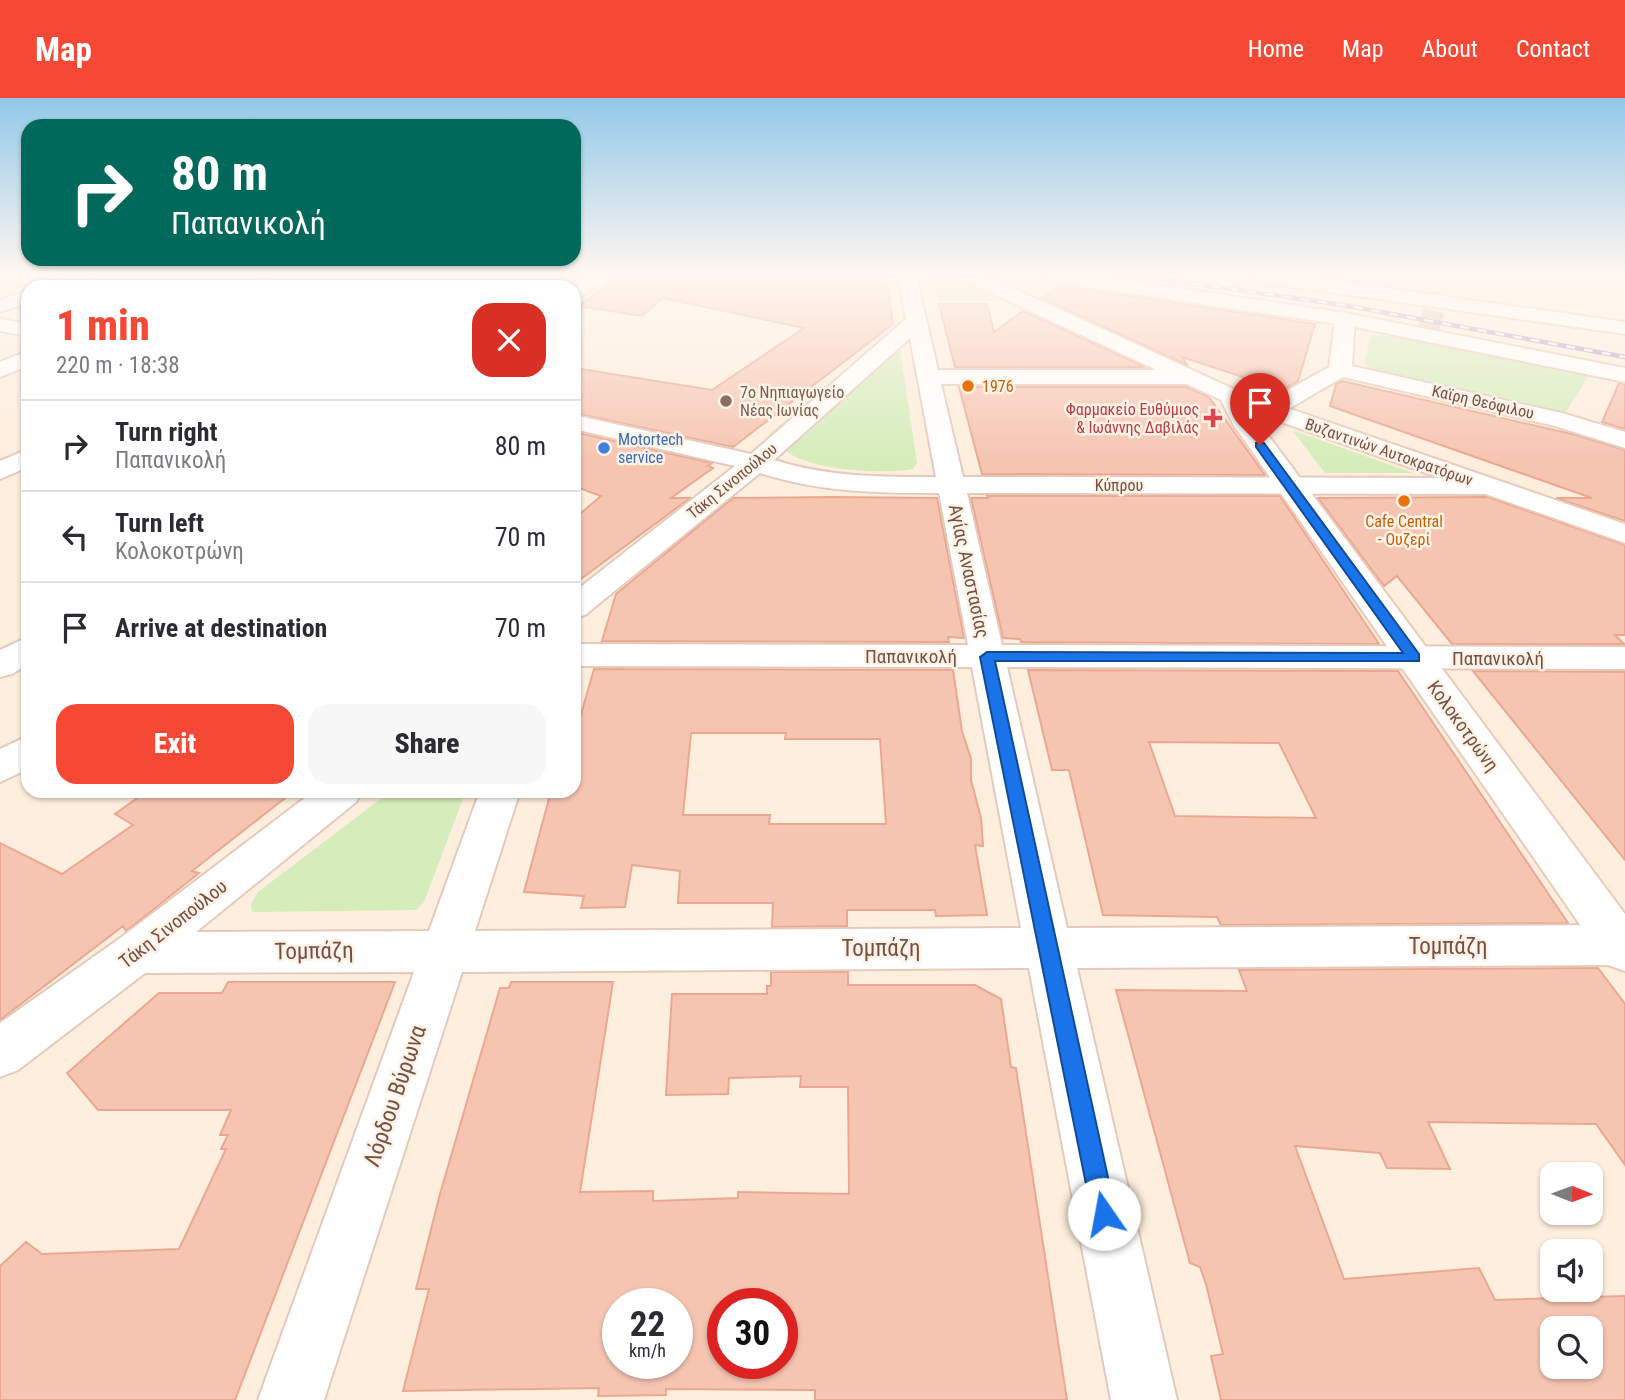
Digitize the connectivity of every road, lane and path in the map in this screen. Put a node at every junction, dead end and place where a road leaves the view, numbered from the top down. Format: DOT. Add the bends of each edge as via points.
graph roads {
  1 [pos="898,337"];
  2 [pos="919,337"];
  3 [pos="1102,337"];
  4 [pos="1343,337"];
  5 [pos="1434,337"];
  6 [pos="21,361"];
  7 [pos="0,370"];
  8 [pos="1340,370"];
  9 [pos="1625,375"];
  10 [pos="928,377"];
  11 [pos="1187,377"];
  12 [pos="1230,396"];
  13 [pos="1271,411"];
  14 [pos="581,424"];
  15 [pos="1245,424"];
  16 [pos="1625,440"];
  17 [pos="21,460"];
  18 [pos="756,463"];
  19 [pos="0,471"];
  20 [pos="951,485"];
  21 [pos="1485,485"];
  22 [pos="1290,486"];
  23 [pos="1625,534"];
  24 [pos="581,602"];
  25 [pos="21,652"];
  26 [pos="581,656"];
  27 [pos="987,657"];
  28 [pos="1413,658"];
  29 [pos="1625,658"];
  30 [pos="0,666"];
  31 [pos="21,754"];
  32 [pos="0,768"];
  33 [pos="333,798"];
  34 [pos="498,798"];
  35 [pos="1624,947"];
  36 [pos="1048,948"];
  37 [pos="445,950"];
  38 [pos="136,953"];
  39 [pos="0,1053"];
  40 [pos="290,1400"];
  41 [pos="1144,1400"];
  1 -- 18 [label="street, Τάκη Σινοπούλου"];
  2 -- 10 [label="street, Αγίας Αναστασίας"];
  3 -- 11 [label="street, Βυζαντινών Αυτοκρατόρων"];
  4 -- 8 [label="street"];
  5 -- 9 [label="street"];
  6 -- 7 [label="street"];
  8 -- 13 [label="street"];
  8 -- 16 [label="street, Καϊρη Θεόφιλου"];
  10 -- 11 [label="street"];
  10 -- 20 [label="street, Αγίας Αναστασίας"];
  11 -- 12 [label="street, Βυζαντινών Αυτοκρατόρων"];
  12 -- 13 [label="street, Βυζαντινών Αυτοκρατόρων"];
  12 -- 15 [label="street, Κολοκοτρώνη"];
  13 -- 15 [label="street"];
  13 -- 21 [label="street, Βυζαντινών Αυτοκρατόρων"];
  14 -- 18 [label="street, Κύπρου"];
  15 -- 22 [label="street, Κολοκοτρώνη"];
  17 -- 19 [label="street"];
  18 -- 20 [label="street, Κύπρου" via="858,485"];
  18 -- 24 [label="street, Τάκη Σινοπούλου"];
  20 -- 22 [label="street, Κύπρου"];
  20 -- 27 [label="street, Αγίας Αναστασίας"];
  21 -- 22 [label="street, Κύπρου"];
  21 -- 23 [label="street, Βυζαντινών Αυτοκρατόρων"];
  22 -- 28 [label="street, Κολοκοτρώνη"];
  25 -- 30 [label="street"];
  26 -- 27 [label="street, Παπανικολή"];
  27 -- 28 [label="street, Παπανικολή"];
  27 -- 36 [label="street, Αγίας Αναστασίας"];
  28 -- 29 [label="street, Παπανικολή"];
  28 -- 35 [label="street, Κολοκοτρώνη"];
  31 -- 32 [label="street"];
  33 -- 38 [label="street, Τάκη Σινοπούλου"];
  34 -- 37 [label="street, Λόρδου Βύρωνα"];
  35 -- 36 [label="street, Τομπάζη"];
  36 -- 37 [label="street, Τομπάζη"];
  36 -- 41 [label="street, Αγίας Αναστασίας"];
  37 -- 38 [label="street, Τομπάζη"];
  37 -- 40 [label="street, Λόρδου Βύρωνα"];
  38 -- 39 [label="street, Τάκη Σινοπούλου"];
}
